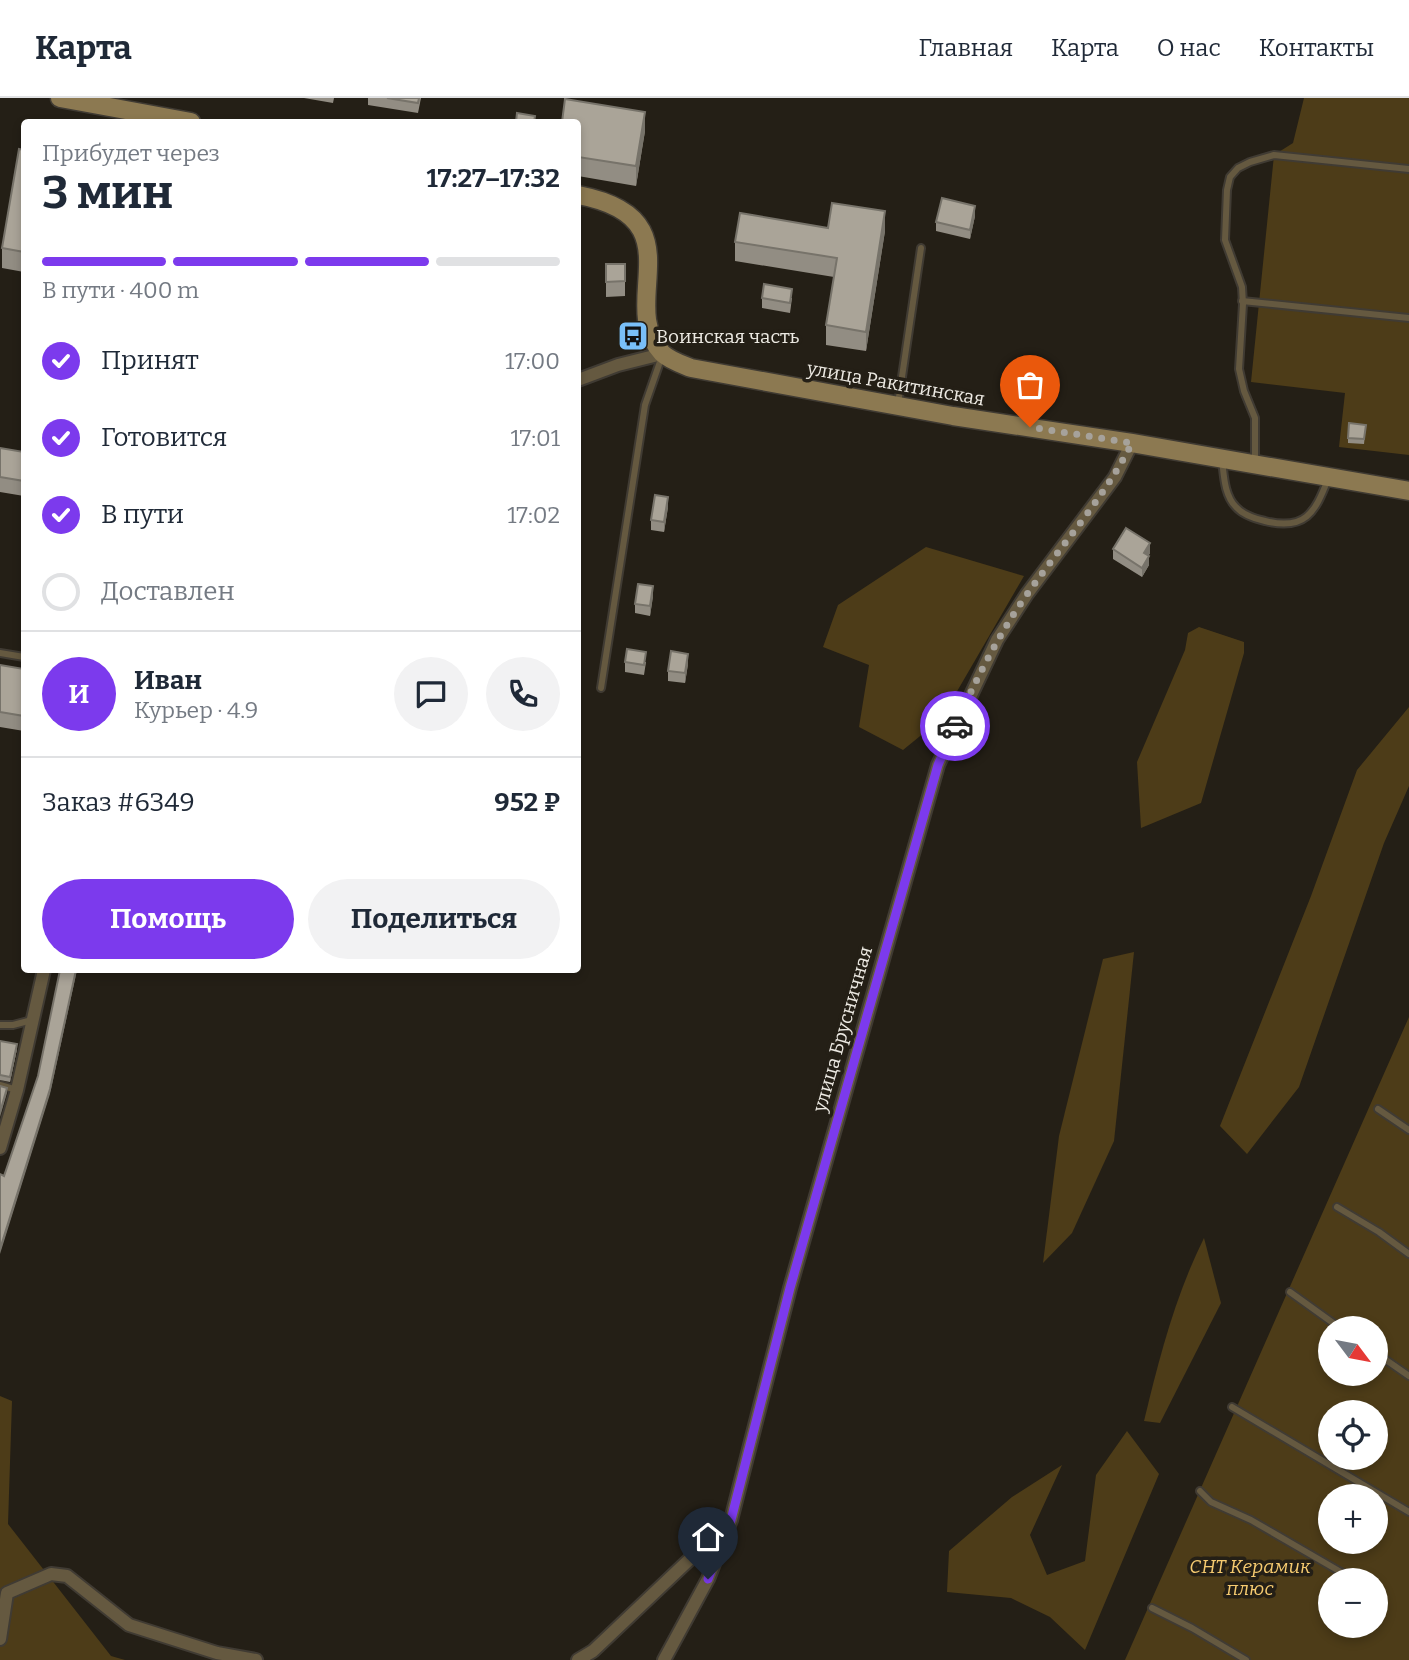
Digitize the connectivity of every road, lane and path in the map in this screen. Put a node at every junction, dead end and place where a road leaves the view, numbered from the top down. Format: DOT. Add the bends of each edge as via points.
graph roads {
  1 [pos="60,98"];
  2 [pos="175,119"];
  3 [pos="1409,169"];
  4 [pos="581,196"];
  5 [pos="921,248"];
  6 [pos="1242,301"];
  7 [pos="1409,318"];
  8 [pos="662,354"];
  9 [pos="581,379"];
  10 [pos="898,405"];
  11 [pos="1132,443"];
  12 [pos="1222,458"];
  13 [pos="1255,464"];
  14 [pos="1329,477"];
  15 [pos="1409,491"];
  16 [pos="0,653"];
  17 [pos="21,656"];
  18 [pos="601,688"];
  19 [pos="43,973"];
  20 [pos="34,1019"];
  21 [pos="0,1025"];
  22 [pos="0,1085"];
  23 [pos="17,1090"];
  24 [pos="1378,1109"];
  25 [pos="1409,1130"];
  26 [pos="0,1148"];
  27 [pos="1337,1207"];
  28 [pos="1409,1254"];
  29 [pos="1290,1292"];
  30 [pos="1323,1316"];
  31 [pos="1388,1361"];
  32 [pos="1409,1376"];
  33 [pos="1232,1407"];
  34 [pos="1200,1491"];
  35 [pos="1409,1513"];
  36 [pos="731,1520"];
  37 [pos="1334,1568"];
  38 [pos="1152,1608"];
  39 [pos="0,1639"];
  40 [pos="217,1656"];
  41 [pos="256,1660"];
  42 [pos="578,1660"];
  43 [pos="664,1660"];
  44 [pos="1246,1660"];
  1 -- 2 [label="street"];
  3 -- 6 [label="lane" via="1274,155 1238,168 1227,190 1225,240 1242,287"];
  4 -- 8 [label="street" via="610,204 639,227 649,263 648,324"];
  5 -- 10 [label="lane"];
  6 -- 7 [label="lane"];
  6 -- 13 [label="lane" via="1238,369 1255,418"];
  8 -- 9 [label="street"];
  8 -- 10 [label="street, улица Ракитинская" via="691,368"];
  8 -- 18 [label="lane" via="645,405"];
  10 -- 11 [label="street, улица Ракитинская"];
  11 -- 12 [label="street, улица Ракитинская"];
  11 -- 36 [label="street, улица Брусничная" via="1115,477 997,640 938,765 790,1288"];
  12 -- 13 [label="street, улица Ракитинская"];
  12 -- 14 [label="lane" via="1227,491 1236,507 1253,518 1281,525 1296,524 1309,515"];
  13 -- 14 [label="street, улица Ракитинская"];
  14 -- 15 [label="street, улица Ракитинская"];
  16 -- 17 [label="lane"];
  19 -- 20 [label="street"];
  20 -- 21 [label="lane"];
  20 -- 23 [label="street"];
  22 -- 23 [label="lane"];
  23 -- 26 [label="street"];
  24 -- 25 [label="lane"];
  27 -- 28 [label="lane"];
  29 -- 30 [label="lane"];
  31 -- 32 [label="lane"];
  33 -- 35 [label="lane"];
  34 -- 37 [label="lane" via="1211,1502"];
  36 -- 42 [label="street"];
  36 -- 43 [label="street, улица Брусничная" via="708,1579"];
  38 -- 44 [label="lane"];
  39 -- 40 [label="street" via="7,1593 51,1574 67,1576 129,1625"];
  40 -- 41 [label="street"];
}
